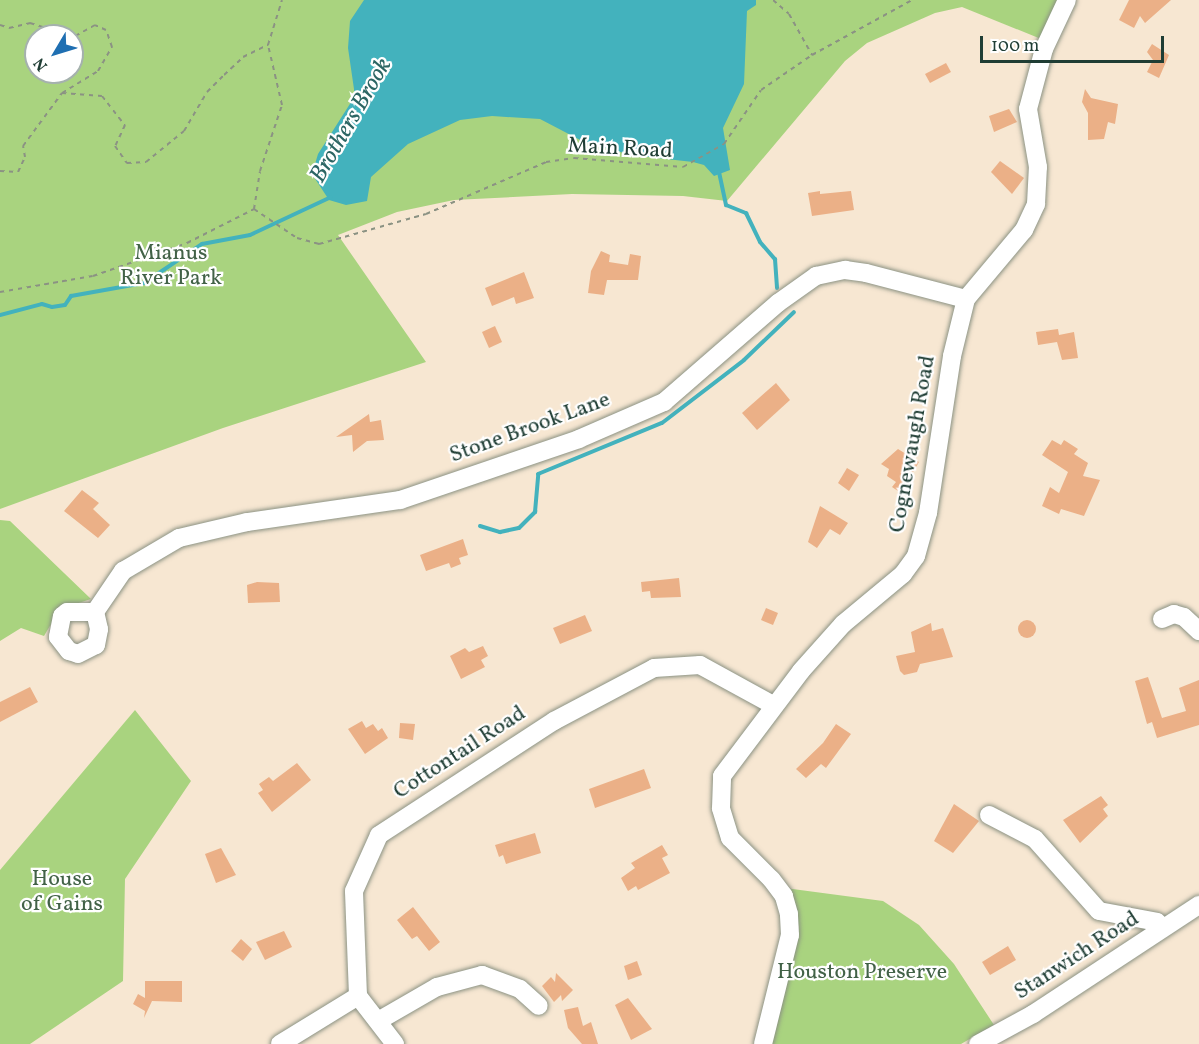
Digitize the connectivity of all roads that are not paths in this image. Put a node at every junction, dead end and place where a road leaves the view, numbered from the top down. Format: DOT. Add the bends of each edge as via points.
graph roads {
  1 [pos="1067,0"];
  2 [pos="966,299"];
  3 [pos="95,612"];
  4 [pos="1162,618"];
  5 [pos="1199,631"];
  6 [pos="774,705"];
  7 [pos="989,815"];
  8 [pos="1199,905"];
  9 [pos="1163,928"];
  10 [pos="358,996"];
  11 [pos="539,1006"];
  12 [pos="378,1021"];
  13 [pos="280,1044"];
  14 [pos="395,1044"];
  15 [pos="764,1044"];
  16 [pos="978,1044"];
  1 -- 2 [label="street, Cognewaugh Road" via="1044,49 1028,109 1038,167 1036,204 1024,230"];
  2 -- 3 [label="street, Stone Brook Lane" via="866,273 844,270 816,276 664,402 579,439 400,500 247,522 179,538 123,571"];
  2 -- 6 [label="street, Cognewaugh Road" via="952,356 928,513 916,556 903,574 843,624"];
  4 -- 5 [label="street" via="1174,614 1184,617"];
  6 -- 10 [label="street, Cottontail Road" via="700,665 654,668 554,720 410,813 379,835 354,891"];
  6 -- 15 [label="street, Cognewaugh Road" via="722,776 721,808 730,838 771,879 784,896 789,914 790,935"];
  7 -- 9 [label="street" via="1035,838 1099,911 1157,922"];
  8 -- 9 [label="street, Stanwich Road"];
  9 -- 16 [label="street, Stanwich Road" via="1033,1014"];
  10 -- 12 [label="street"];
  10 -- 13 [label="street"];
  11 -- 12 [label="street" via="520,989 482,975 437,987"];
  12 -- 14 [label="street"];
}
